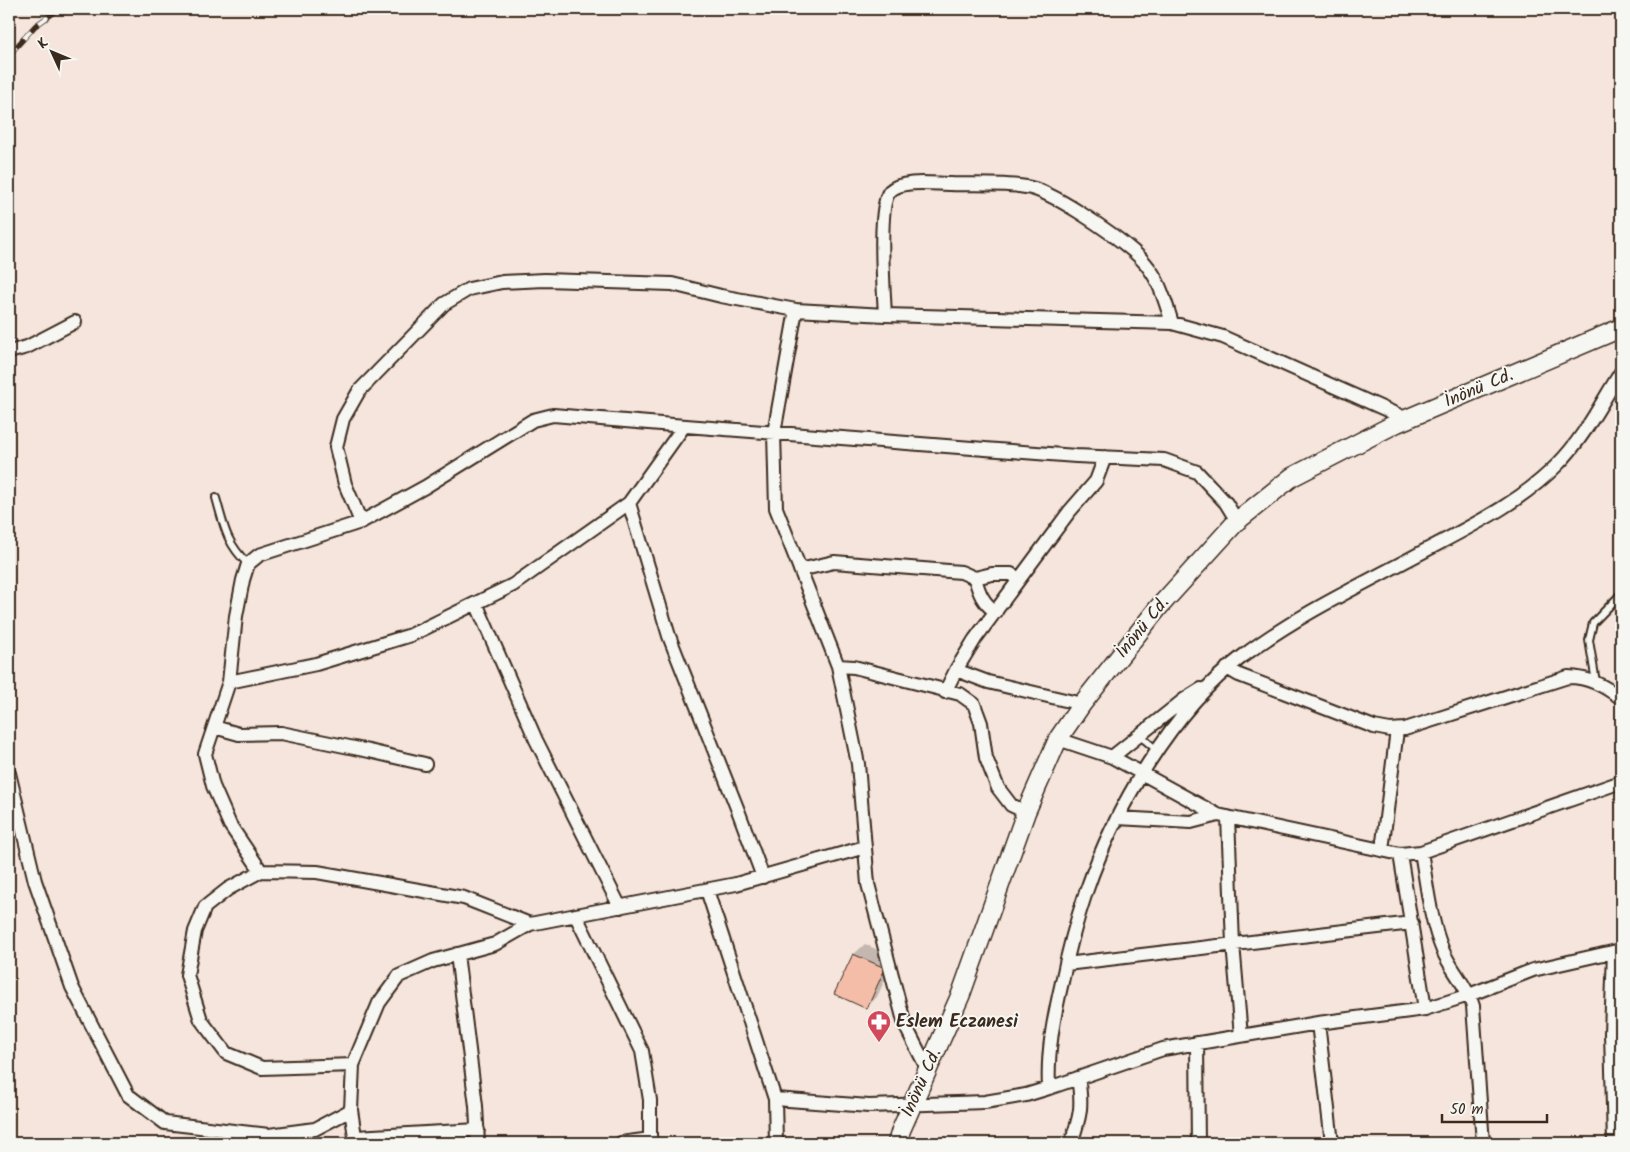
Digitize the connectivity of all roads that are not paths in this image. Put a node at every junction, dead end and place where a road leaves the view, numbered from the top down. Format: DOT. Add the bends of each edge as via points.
graph roads {
  1 [pos="796,310"];
  2 [pos="885,315"];
  3 [pos="75,322"];
  4 [pos="1172,323"];
  5 [pos="1621,328"];
  6 [pos="9,352"];
  7 [pos="1621,372"];
  8 [pos="1407,419"];
  9 [pos="684,426"];
  10 [pos="774,433"];
  11 [pos="1105,457"];
  12 [pos="216,498"];
  13 [pos="629,503"];
  14 [pos="1237,521"];
  15 [pos="361,522"];
  16 [pos="248,564"];
  17 [pos="800,570"];
  18 [pos="975,578"];
  19 [pos="1019,579"];
  20 [pos="1621,594"];
  21 [pos="476,603"];
  22 [pos="996,612"];
  23 [pos="838,666"];
  24 [pos="1227,668"];
  25 [pos="956,670"];
  26 [pos="229,682"];
  27 [pos="1596,682"];
  28 [pos="1209,686"];
  29 [pos="945,692"];
  30 [pos="1621,698"];
  31 [pos="1082,704"];
  32 [pos="214,727"];
  33 [pos="1397,730"];
  34 [pos="1139,735"];
  35 [pos="1058,739"];
  36 [pos="1158,751"];
  37 [pos="1112,757"];
  38 [pos="425,764"];
  39 [pos="9,772"];
  40 [pos="1142,774"];
  41 [pos="1621,782"];
  42 [pos="1026,812"];
  43 [pos="1223,816"];
  44 [pos="1118,818"];
  45 [pos="865,847"];
  46 [pos="1382,850"];
  47 [pos="1421,852"];
  48 [pos="1400,854"];
  49 [pos="261,871"];
  50 [pos="763,878"];
  51 [pos="707,890"];
  52 [pos="620,907"];
  53 [pos="576,916"];
  54 [pos="1412,923"];
  55 [pos="530,924"];
  56 [pos="1233,944"];
  57 [pos="1618,951"];
  58 [pos="457,954"];
  59 [pos="1066,964"];
  60 [pos="1469,995"];
  61 [pos="1426,1009"];
  62 [pos="1318,1023"];
  63 [pos="1241,1036"];
  64 [pos="1197,1043"];
  65 [pos="353,1065"];
  66 [pos="928,1070"];
  67 [pos="1078,1078"];
  68 [pos="1049,1088"];
  69 [pos="775,1099"];
  70 [pos="913,1104"];
  71 [pos="351,1110"];
  72 [pos="478,1130"];
  73 [pos="356,1140"];
  74 [pos="651,1141"];
  75 [pos="478,1143"];
  76 [pos="621,1143"];
  77 [pos="776,1143"];
  78 [pos="897,1143"];
  79 [pos="1071,1143"];
  80 [pos="1198,1143"];
  81 [pos="1332,1143"];
  82 [pos="1483,1143"];
  83 [pos="1614,1143"];
  1 -- 2 [label="street"];
  1 -- 10 [label="street"];
  1 -- 15 [label="street" via="672,284 545,280 502,282 469,289 444,304 359,391 343,419 336,446 345,484"];
  2 -- 4 [label="street"];
  2 -- 4 [label="street" via="884,205 890,191 901,185 914,184 1027,186 1052,196 1134,251 1153,274"];
  3 -- 6 [label="street" via="27,347"];
  4 -- 8 [label="street" via="1223,337"];
  5 -- 8 [label="street, İnönü Cd."];
  7 -- 24 [label="street" via="1575,444 1530,488 1496,512 1298,619"];
  8 -- 14 [label="street, İnönü Cd." via="1292,478"];
  9 -- 10 [label="street"];
  9 -- 13 [label="street"];
  9 -- 15 [label="street" via="553,414 533,420 426,487"];
  10 -- 11 [label="street"];
  10 -- 17 [label="street" via="776,508"];
  11 -- 14 [label="street" via="1164,460 1197,472 1226,503"];
  11 -- 19 [label="street" via="1096,481"];
  12 -- 16 [label="lane" via="225,532 235,552"];
  13 -- 21 [label="street" via="513,585"];
  13 -- 50 [label="street" via="669,636"];
  14 -- 31 [label="street, İnönü Cd." via="1158,608"];
  15 -- 16 [label="street" via="259,555"];
  16 -- 26 [label="street" via="236,616"];
  17 -- 18 [label="street" via="834,562 960,572"];
  17 -- 23 [label="street"];
  18 -- 19 [label="street" via="1011,574"];
  18 -- 22 [label="street" via="980,596"];
  19 -- 22 [label="street"];
  20 -- 27 [label="lane" via="1593,623 1589,640"];
  21 -- 26 [label="street" via="411,634 316,664"];
  21 -- 52 [label="street" via="536,740"];
  22 -- 25 [label="street"];
  23 -- 29 [label="street"];
  23 -- 45 [label="street" via="858,764"];
  24 -- 28 [label="street"];
  24 -- 33 [label="street" via="1374,727"];
  25 -- 29 [label="street"];
  25 -- 31 [label="street" via="988,682"];
  26 -- 32 [label="street"];
  27 -- 30 [label="street"];
  27 -- 33 [label="street" via="1578,677 1558,679"];
  28 -- 34 [label="street" via="1190,695"];
  28 -- 36 [label="street"];
  29 -- 42 [label="street" via="960,694 974,704 981,723 986,758 998,788 1011,805"];
  31 -- 35 [label="street, İnönü Cd."];
  32 -- 38 [label="street" via="239,734 280,733"];
  32 -- 49 [label="street" via="205,754 213,786 230,824"];
  33 -- 46 [label="street"];
  34 -- 36 [label="lane"];
  34 -- 37 [label="street"];
  35 -- 37 [label="street"];
  35 -- 42 [label="street, İnönü Cd."];
  36 -- 40 [label="street"];
  37 -- 40 [label="street"];
  39 -- 71 [label="street" via="35,881 72,987 128,1095 165,1124 269,1135 315,1129"];
  40 -- 43 [label="street"];
  40 -- 44 [label="street"];
  41 -- 47 [label="street"];
  42 -- 66 [label="street, İnönü Cd." via="962,994"];
  43 -- 44 [label="street" via="1191,822"];
  43 -- 46 [label="street"];
  43 -- 56 [label="street"];
  44 -- 59 [label="street" via="1090,881"];
  45 -- 50 [label="street"];
  45 -- 66 [label="street" via="868,884 904,1025"];
  46 -- 48 [label="street"];
  47 -- 48 [label="street"];
  47 -- 60 [label="street" via="1439,939 1451,967"];
  48 -- 54 [label="street"];
  49 -- 55 [label="street" via="317,872 464,898"];
  49 -- 65 [label="street" via="228,889 205,907 194,931 187,975 201,1020 226,1053 262,1068"];
  50 -- 51 [label="street"];
  51 -- 52 [label="street"];
  51 -- 69 [label="street"];
  52 -- 53 [label="street"];
  53 -- 55 [label="street"];
  53 -- 74 [label="street" via="642,1051 650,1100"];
  54 -- 56 [label="street"];
  54 -- 61 [label="street"];
  55 -- 58 [label="street" via="495,944"];
  56 -- 59 [label="street"];
  56 -- 63 [label="street"];
  57 -- 60 [label="street" via="1533,970"];
  57 -- 83 [label="street" via="1611,1033"];
  58 -- 65 [label="street" via="399,976 379,1003"];
  58 -- 72 [label="street"];
  59 -- 68 [label="street" via="1050,1039"];
  60 -- 61 [label="street"];
  60 -- 82 [label="street" via="1474,1012"];
  61 -- 62 [label="street"];
  62 -- 63 [label="street"];
  62 -- 81 [label="street"];
  63 -- 64 [label="street"];
  64 -- 67 [label="street" via="1162,1049"];
  64 -- 80 [label="street"];
  65 -- 71 [label="street"];
  66 -- 70 [label="street, İnönü Cd."];
  67 -- 68 [label="street"];
  67 -- 79 [label="street" via="1080,1116"];
  68 -- 70 [label="street" via="985,1102"];
  69 -- 70 [label="street" via="869,1106"];
  69 -- 77 [label="street"];
  70 -- 78 [label="street, İnönü Cd."];
  71 -- 73 [label="street"];
  72 -- 73 [label="street"];
  72 -- 75 [label="street"];
  74 -- 76 [label="street"];
}
